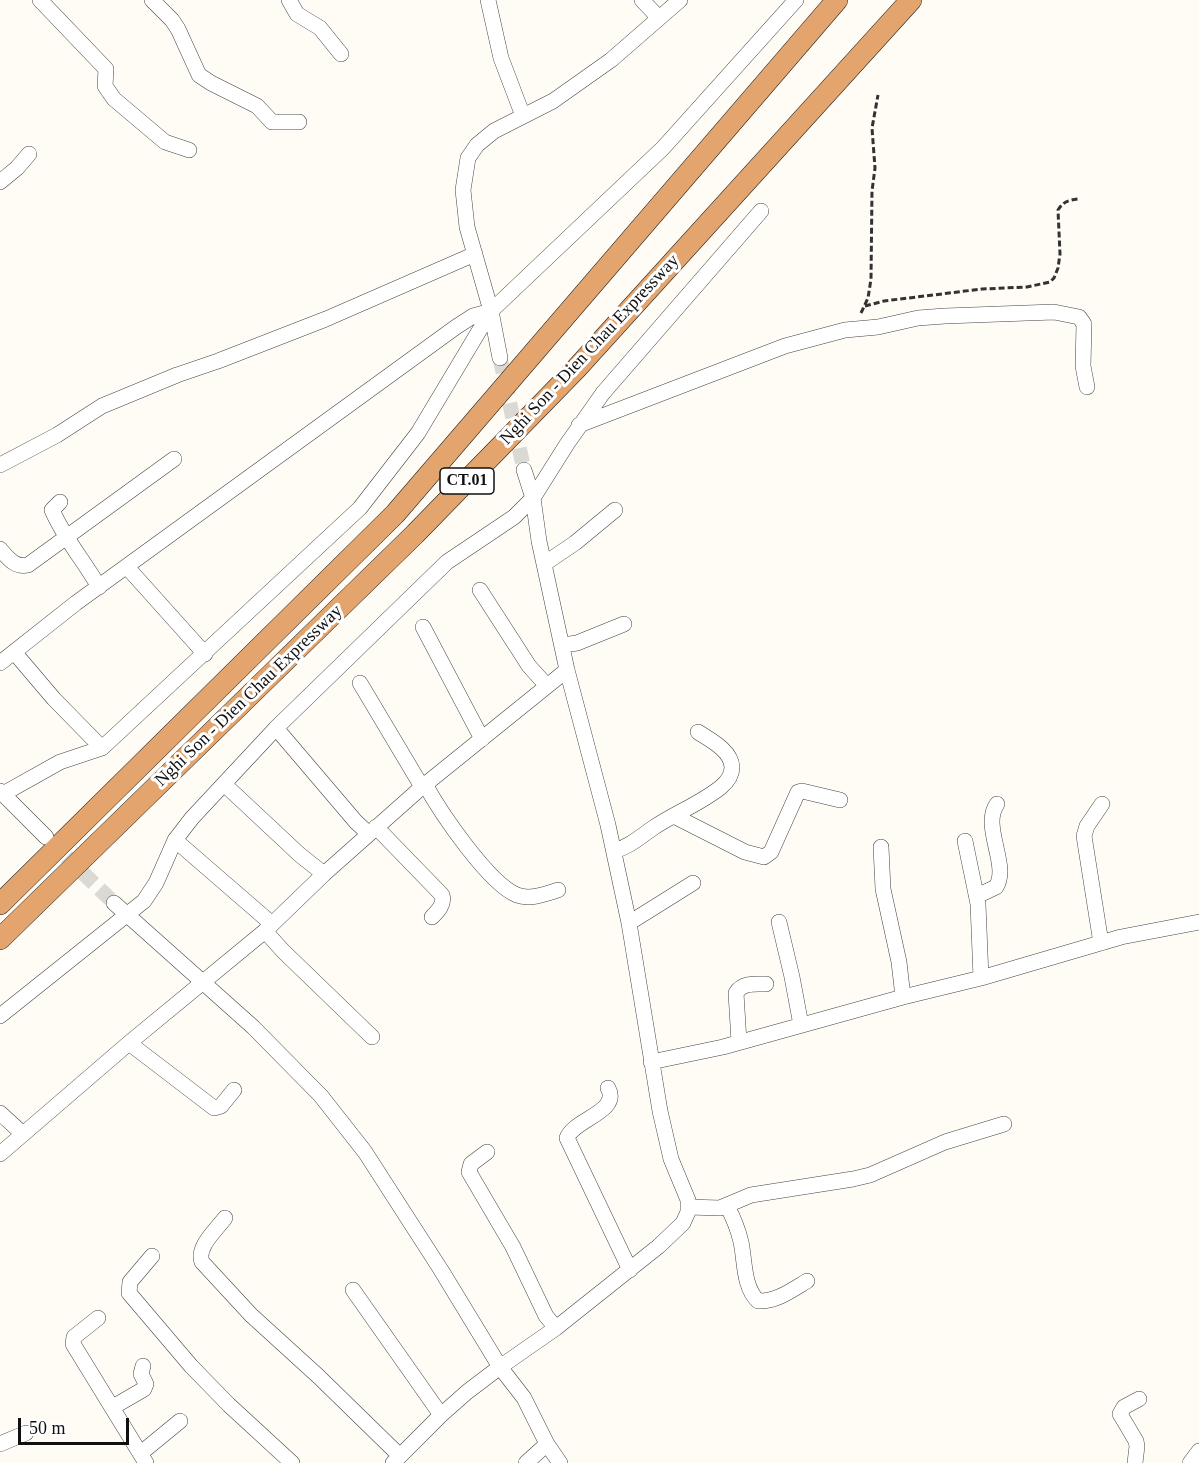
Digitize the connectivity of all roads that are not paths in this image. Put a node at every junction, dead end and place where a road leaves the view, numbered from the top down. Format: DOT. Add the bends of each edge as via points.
graph roads {
  1 [pos="40,0"];
  2 [pos="152,0"];
  3 [pos="289,0"];
  4 [pos="488,0"];
  5 [pos="642,0"];
  6 [pos="680,0"];
  7 [pos="796,0"];
  8 [pos="837,0"];
  9 [pos="911,0"];
  10 [pos="659,18"];
  11 [pos="341,54"];
  12 [pos="523,116"];
  13 [pos="299,122"];
  14 [pos="189,150"];
  15 [pos="29,154"];
  16 [pos="0,182"];
  17 [pos="760,211"];
  18 [pos="475,254"];
  19 [pos="491,311"];
  20 [pos="500,358"];
  21 [pos="1087,387"];
  22 [pos="579,425"];
  23 [pos="174,459"];
  24 [pos="0,465"];
  25 [pos="524,470"];
  26 [pos="533,498"];
  27 [pos="60,502"];
  28 [pos="615,510"];
  29 [pos="66,536"];
  30 [pos="0,549"];
  31 [pos="544,564"];
  32 [pos="127,567"];
  33 [pos="99,588"];
  34 [pos="480,590"];
  35 [pos="624,624"];
  36 [pos="423,627"];
  37 [pos="563,645"];
  38 [pos="14,652"];
  39 [pos="205,654"];
  40 [pos="0,663"];
  41 [pos="567,670"];
  42 [pos="360,683"];
  43 [pos="547,686"];
  44 [pos="276,728"];
  45 [pos="698,732"];
  46 [pos="482,739"];
  47 [pos="102,748"];
  48 [pos="225,784"];
  49 [pos="424,786"];
  50 [pos="1,793"];
  51 [pos="840,800"];
  52 [pos="997,804"];
  53 [pos="1102,804"];
  54 [pos="674,816"];
  55 [pos="372,830"];
  56 [pos="46,837"];
  57 [pos="175,840"];
  58 [pos="965,841"];
  59 [pos="881,847"];
  60 [pos="614,851"];
  61 [pos="324,874"];
  62 [pos="693,883"];
  63 [pos="558,890"];
  64 [pos="977,896"];
  65 [pos="114,903"];
  66 [pos="0,904"];
  67 [pos="128,915"];
  68 [pos="432,917"];
  69 [pos="779,922"];
  70 [pos="1199,922"];
  71 [pos="629,923"];
  72 [pos="269,927"];
  73 [pos="0,939"];
  74 [pos="1101,943"];
  75 [pos="981,978"];
  76 [pos="202,982"];
  77 [pos="766,984"];
  78 [pos="903,997"];
  79 [pos="0,1016"];
  80 [pos="801,1025"];
  81 [pos="372,1037"];
  82 [pos="739,1042"];
  83 [pos="129,1043"];
  84 [pos="651,1062"];
  85 [pos="608,1088"];
  86 [pos="234,1090"];
  87 [pos="0,1113"];
  88 [pos="1004,1124"];
  89 [pos="23,1134"];
  90 [pos="486,1152"];
  91 [pos="0,1154"];
  92 [pos="727,1206"];
  93 [pos="688,1207"];
  94 [pos="225,1218"];
  95 [pos="152,1256"];
  96 [pos="630,1270"];
  97 [pos="807,1281"];
  98 [pos="353,1290"];
  99 [pos="98,1318"];
  100 [pos="556,1328"];
  101 [pos="143,1366"];
  102 [pos="500,1367"];
  103 [pos="1139,1399"];
  104 [pos="113,1407"];
  105 [pos="441,1415"];
  106 [pos="180,1421"];
  107 [pos="26,1432"];
  108 [pos="0,1444"];
  109 [pos="547,1444"];
  110 [pos="1199,1451"];
  111 [pos="144,1458"];
  112 [pos="396,1459"];
  113 [pos="292,1463"];
  114 [pos="526,1463"];
  115 [pos="560,1463"];
  116 [pos="1135,1463"];
  117 [pos="1190,1463"];
  1 -- 14 [label="street" via="106,69 105,86 114,99 165,142"];
  2 -- 13 [label="street" via="178,29 199,75 257,106 272,122"];
  3 -- 11 [label="street" via="297,14 320,28"];
  4 -- 12 [label="street" via="501,58"];
  5 -- 10 [label="street"];
  6 -- 10 [label="street"];
  7 -- 19 [label="street" via="663,148"];
  8 -- 66 [label="highway, Nghi Son - Dien Chau Expressway / CT.01" via="395,514"];
  9 -- 73 [label="highway, Nghi Son - Dien Chau Expressway / CT.01" via="576,369 415,534"];
  10 -- 12 [label="street" via="610,60 553,101"];
  12 -- 18 [label="street" via="485,138 465,164 463,199"];
  15 -- 16 [label="street"];
  17 -- 22 [label="street"];
  18 -- 19 [label="street"];
  18 -- 24 [label="street" via="317,322 102,406"];
  19 -- 20 [label="street"];
  19 -- 32 [label="street" via="456,327"];
  19 -- 39 [label="street" via="418,433 360,508"];
  21 -- 22 [label="street" via="1084,324 1079,317 1054,312 918,318 785,346"];
  22 -- 26 [label="street"];
  23 -- 29 [label="street"];
  25 -- 26 [label="street"];
  26 -- 31 [label="street"];
  26 -- 44 [label="street" via="514,517 447,562"];
  27 -- 29 [label="street" via="52,510"];
  28 -- 31 [label="street"];
  29 -- 30 [label="street" via="28,565 9,560"];
  29 -- 33 [label="street"];
  31 -- 37 [label="street"];
  32 -- 33 [label="street"];
  32 -- 39 [label="street"];
  33 -- 38 [label="street"];
  34 -- 43 [label="street" via="529,666"];
  35 -- 37 [label="street"];
  36 -- 46 [label="street"];
  37 -- 41 [label="street"];
  38 -- 40 [label="street"];
  38 -- 47 [label="street"];
  39 -- 47 [label="street"];
  41 -- 43 [label="street"];
  41 -- 60 [label="street"];
  42 -- 49 [label="street"];
  43 -- 46 [label="street"];
  44 -- 48 [label="street"];
  44 -- 55 [label="street" via="356,822"];
  45 -- 54 [label="street" via="726,753 731,774 721,787"];
  46 -- 49 [label="street"];
  47 -- 50 [label="street" via="60,762"];
  48 -- 57 [label="street"];
  48 -- 61 [label="street"];
  49 -- 55 [label="street"];
  49 -- 63 [label="street" via="484,867 507,889 525,897"];
  50 -- 56 [label="street"];
  51 -- 54 [label="street" via="798,792 775,845 764,857 745,852"];
  52 -- 64 [label="street" via="993,823 1000,877 996,888"];
  53 -- 74 [label="street" via="1084,836"];
  54 -- 60 [label="street"];
  55 -- 61 [label="street"];
  55 -- 68 [label="street" via="442,895 444,900"];
  57 -- 67 [label="street" via="156,883"];
  57 -- 72 [label="street"];
  58 -- 64 [label="street"];
  59 -- 78 [label="street" via="883,890"];
  60 -- 71 [label="street"];
  61 -- 72 [label="street"];
  62 -- 71 [label="street"];
  64 -- 75 [label="street"];
  65 -- 67 [label="street"];
  67 -- 76 [label="street"];
  67 -- 79 [label="street"];
  69 -- 80 [label="street"];
  70 -- 74 [label="street"];
  71 -- 84 [label="street"];
  72 -- 76 [label="street"];
  72 -- 81 [label="street" via="283,951"];
  74 -- 75 [label="street"];
  75 -- 78 [label="street"];
  76 -- 83 [label="street"];
  76 -- 102 [label="street" via="276,1049 350,1133"];
  77 -- 82 [label="street" via="740,987 736,993"];
  78 -- 80 [label="street"];
  80 -- 82 [label="street"];
  82 -- 84 [label="street"];
  83 -- 86 [label="street" via="214,1108 221,1106"];
  83 -- 89 [label="street"];
  84 -- 93 [label="street" via="671,1159"];
  85 -- 96 [label="street" via="611,1101 568,1133 567,1138"];
  87 -- 89 [label="street"];
  88 -- 92 [label="street" via="937,1146 870,1175 751,1195"];
  89 -- 91 [label="street"];
  90 -- 100 [label="street" via="471,1164 469,1172"];
  92 -- 93 [label="street"];
  92 -- 97 [label="street" via="737,1227 747,1280 755,1299 769,1300"];
  93 -- 96 [label="street" via="683,1223"];
  94 -- 112 [label="street" via="200,1254 202,1262"];
  95 -- 113 [label="street" via="130,1282 129,1293 191,1366"];
  96 -- 100 [label="street"];
  98 -- 105 [label="street"];
  99 -- 104 [label="street" via="72,1341"];
  100 -- 102 [label="street"];
  101 -- 104 [label="street" via="144,1389"];
  102 -- 105 [label="street"];
  102 -- 109 [label="street" via="524,1398"];
  103 -- 116 [label="street" via="1120,1413 1137,1446"];
  104 -- 111 [label="street"];
  105 -- 112 [label="street"];
  106 -- 111 [label="street"];
  107 -- 108 [label="street"];
  109 -- 114 [label="street"];
  109 -- 115 [label="street"];
  110 -- 117 [label="street"];
}
